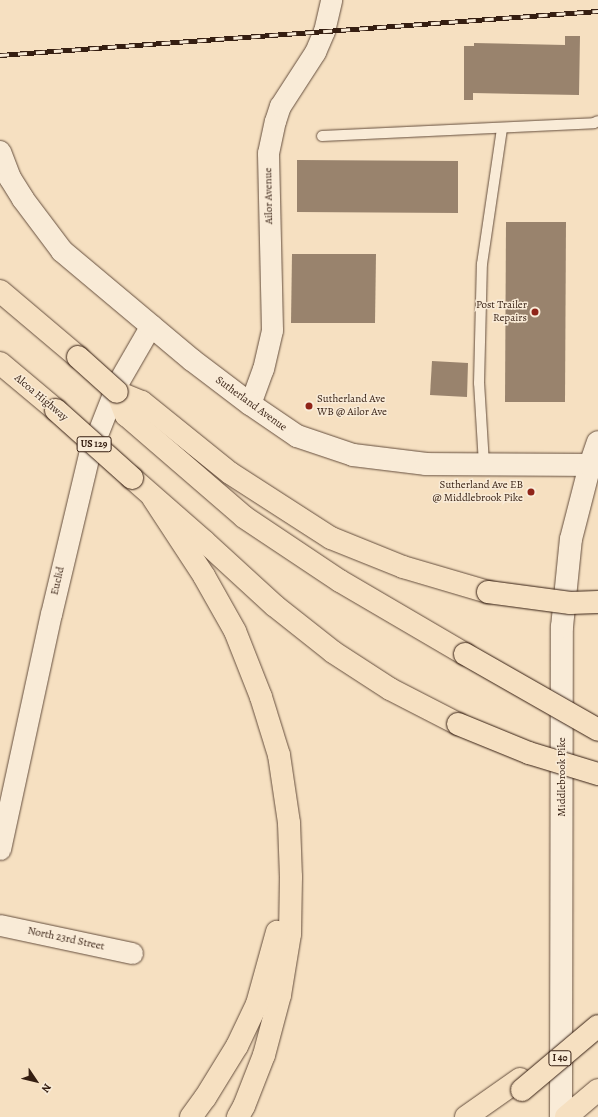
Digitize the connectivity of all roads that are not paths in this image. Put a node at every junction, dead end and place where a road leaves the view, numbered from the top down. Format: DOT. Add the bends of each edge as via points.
graph roads {
  1 [pos="331,0"];
  2 [pos="598,121"];
  3 [pos="502,128"];
  4 [pos="322,136"];
  5 [pos="0,152"];
  6 [pos="0,292"];
  7 [pos="151,325"];
  8 [pos="0,363"];
  9 [pos="117,392"];
  10 [pos="250,404"];
  11 [pos="598,442"];
  12 [pos="484,464"];
  13 [pos="594,464"];
  14 [pos="153,498"];
  15 [pos="598,602"];
  16 [pos="598,730"];
  17 [pos="598,774"];
  18 [pos="0,849"];
  19 [pos="291,877"];
  20 [pos="0,925"];
  21 [pos="132,953"];
  22 [pos="598,1025"];
  23 [pos="521,1085"];
  24 [pos="598,1090"];
  25 [pos="191,1117"];
  26 [pos="238,1117"];
  27 [pos="466,1117"];
  28 [pos="491,1117"];
  29 [pos="561,1117"];
  30 [pos="566,1117"];
  1 -- 10 [label="street, Ailor Avenue" via="324,31 315,52 280,106 268,153 272,330 263,369"];
  2 -- 3 [label="lane"];
  3 -- 4 [label="lane"];
  3 -- 12 [label="lane" via="482,264 479,383"];
  5 -- 7 [label="street, Sutherland Avenue" via="22,199 62,251"];
  6 -- 9 [label="highway, bridge"];
  7 -- 10 [label="street, Sutherland Avenue"];
  7 -- 18 [label="street, Euclid" via="117,384 89,455 51,614"];
  8 -- 14 [label="highway, Alcoa Highway / US 129, bridge"];
  9 -- 15 [label="highway, bridge" via="142,402 230,473 331,538 403,567 488,592 570,603"];
  9 -- 16 [label="highway, bridge" via="126,415 244,517 340,581"];
  10 -- 12 [label="street, Sutherland Avenue" via="297,436 353,455 426,464"];
  11 -- 13 [label="street, Middlebrook Pike"];
  12 -- 13 [label="street, Sutherland Avenue"];
  13 -- 29 [label="street, Middlebrook Pike" via="571,539 562,627"];
  14 -- 17 [label="highway, bridge" via="275,606 334,652 390,689 458,724 529,753"];
  14 -- 19 [label="highway" via="204,576 235,631 261,697 279,755 289,823"];
  19 -- 25 [label="highway" via="257,1004 237,1046"];
  19 -- 26 [label="highway" via="290,934 280,995 264,1055"];
  20 -- 21 [label="street, North 23rd Street"];
  22 -- 23 [label="highway, bridge"];
  23 -- 27 [label="highway"];
  23 -- 28 [label="highway"];
  24 -- 30 [label="highway"];
}
